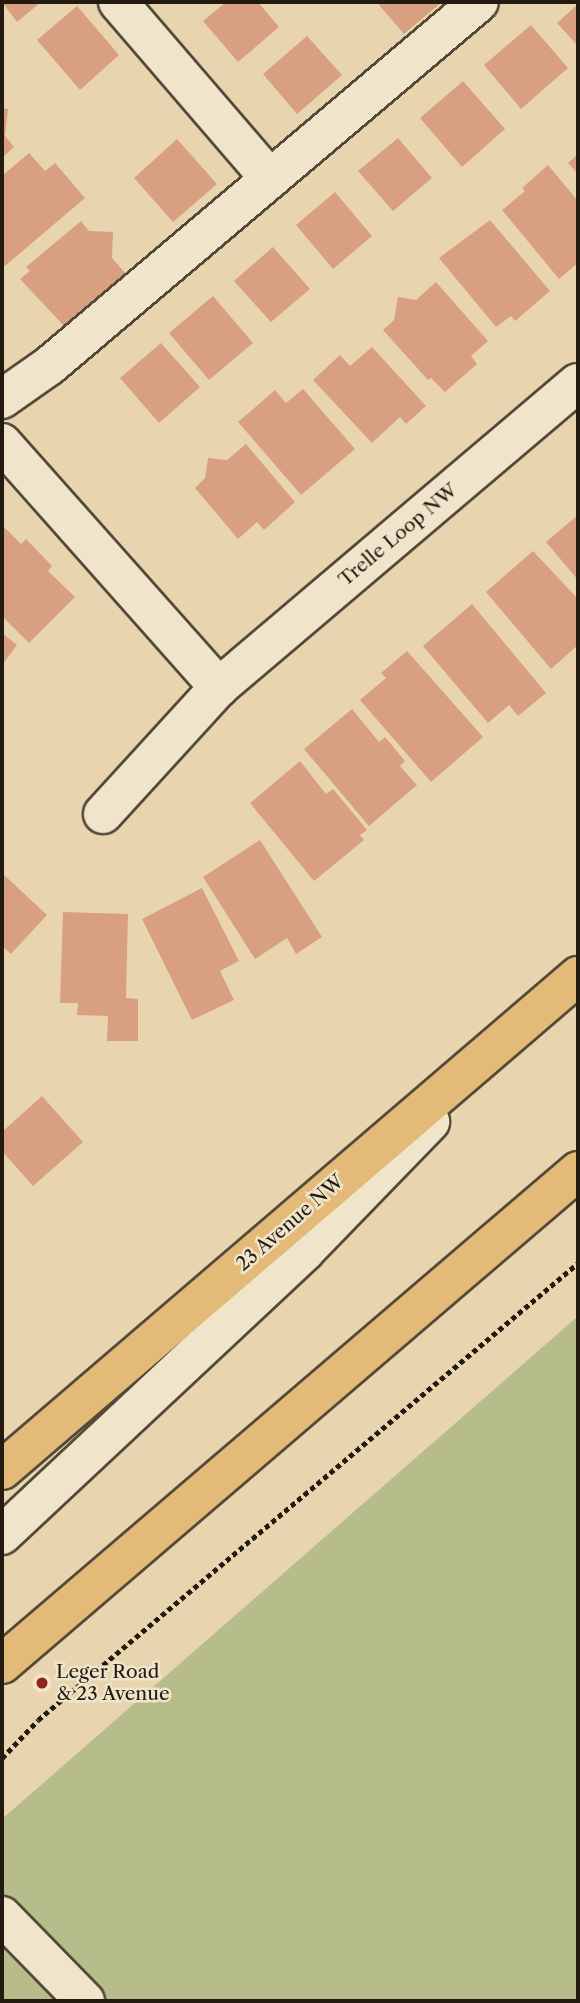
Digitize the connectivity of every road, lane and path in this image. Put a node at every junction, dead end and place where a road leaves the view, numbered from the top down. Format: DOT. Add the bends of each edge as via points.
graph roads {
  1 [pos="118,2"];
  2 [pos="479,2"];
  3 [pos="271,179"];
  4 [pos="578,383"];
  5 [pos="2,399"];
  6 [pos="2,443"];
  7 [pos="219,687"];
  8 [pos="103,814"];
  9 [pos="578,975"];
  10 [pos="541,1007"];
  11 [pos="578,1171"];
  12 [pos="578,1263"];
  13 [pos="2,1470"];
  14 [pos="2,1535"];
  15 [pos="2,1664"];
  16 [pos="2,1758"];
  17 [pos="2,1916"];
  18 [pos="85,2001"];
  1 -- 3 [label="street"];
  2 -- 3 [label="street"];
  3 -- 5 [label="street" via="49,366"];
  4 -- 7 [label="street, Trelle Loop NW"];
  6 -- 7 [label="street"];
  7 -- 8 [label="street, Trelle Loop NW"];
  9 -- 10 [label="main road, 23 Avenue NW"];
  10 -- 13 [label="main road, 23 Avenue NW"];
  10 -- 14 [label="street" via="305,1251"];
  11 -- 15 [label="main road"];
  12 -- 16 [label="path" via="38,1720"];
  17 -- 18 [label="street"];
}
